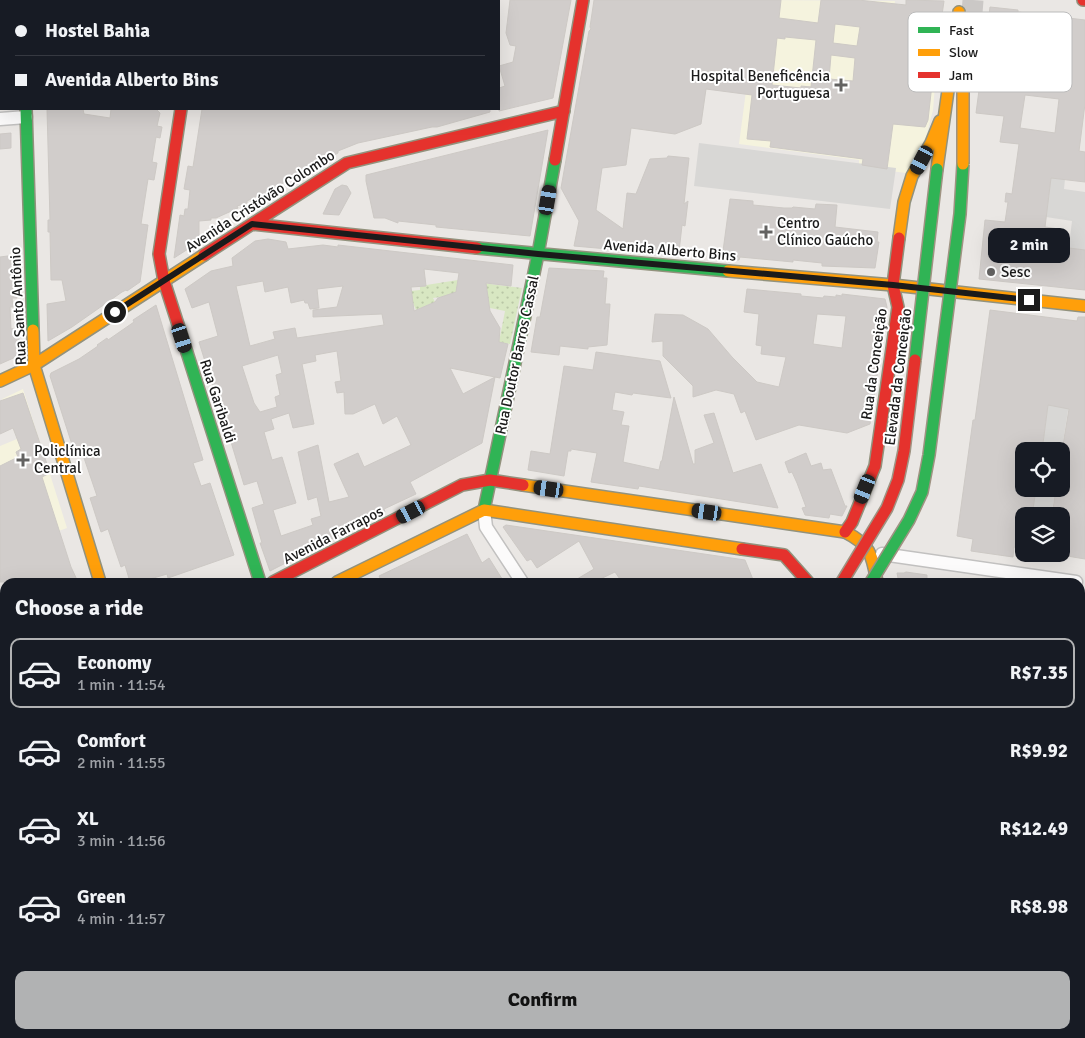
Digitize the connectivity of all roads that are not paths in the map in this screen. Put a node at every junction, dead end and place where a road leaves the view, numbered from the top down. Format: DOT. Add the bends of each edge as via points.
graph roads {
  1 [pos="583,0"];
  2 [pos="947,92"];
  3 [pos="964,92"];
  4 [pos="945,109"];
  5 [pos="182,110"];
  6 [pos="564,112"];
  7 [pos="26,113"];
  8 [pos="0,119"];
  9 [pos="252,224"];
  10 [pos="538,254"];
  11 [pos="164,281"];
  12 [pos="893,285"];
  13 [pos="1085,306"];
  14 [pos="34,365"];
  15 [pos="0,381"];
  16 [pos="490,480"];
  17 [pos="484,510"];
  18 [pos="845,532"];
  19 [pos="872,552"];
  20 [pos="99,578"];
  21 [pos="259,578"];
  22 [pos="281,578"];
  23 [pos="345,578"];
  24 [pos="519,578"];
  25 [pos="804,578"];
  26 [pos="844,578"];
  27 [pos="873,578"];
  28 [pos="876,578"];
  29 [pos="1049,578"];
  1 -- 6 [label="main road, Rua Doutor Barros Cassal"];
  2 -- 4 [label="main road, Elevada da Conceição"];
  3 -- 27 [label="main road, bridge" via="960,214 929,455 922,492"];
  4 -- 12 [label="main road, Rua da Conceição" via="912,176 904,202"];
  4 -- 26 [label="main road, Elevada da Conceição, bridge" via="898,480 887,508"];
  5 -- 11 [label="main road, Rua Garibaldi" via="159,254"];
  6 -- 9 [label="main road, Avenida Cristóvão Colombo" via="347,163"];
  6 -- 10 [label="main road, Rua Doutor Barros Cassal"];
  7 -- 8 [label="street"];
  7 -- 14 [label="main road, Rua Santo Antônio"];
  9 -- 10 [label="main road, Avenida Alberto Bins"];
  9 -- 11 [label="main road, Avenida Cristóvão Colombo"];
  10 -- 12 [label="main road, Avenida Alberto Bins"];
  10 -- 16 [label="main road, Rua Doutor Barros Cassal"];
  11 -- 14 [label="main road, Avenida Cristóvão Colombo"];
  11 -- 21 [label="main road, Rua Garibaldi"];
  12 -- 13 [label="main road, Avenida Alberto Bins"];
  12 -- 18 [label="main road, Rua da Conceição" via="898,308 875,466"];
  14 -- 15 [label="main road, Avenida Cristóvão Colombo"];
  14 -- 20 [label="main road, Rua Santo Antônio"];
  16 -- 17 [label="main road, Rua Doutor Barros Cassal"];
  16 -- 18 [label="main road, Avenida Farrapos"];
  16 -- 22 [label="main road, Avenida Farrapos" via="462,485"];
  17 -- 23 [label="main road"];
  17 -- 24 [label="street, Rua Doutor Barros Cassal" via="486,527"];
  17 -- 25 [label="main road" via="784,555"];
  18 -- 19 [label="main road" via="860,538"];
  19 -- 28 [label="main road"];
  19 -- 29 [label="street"];
}
